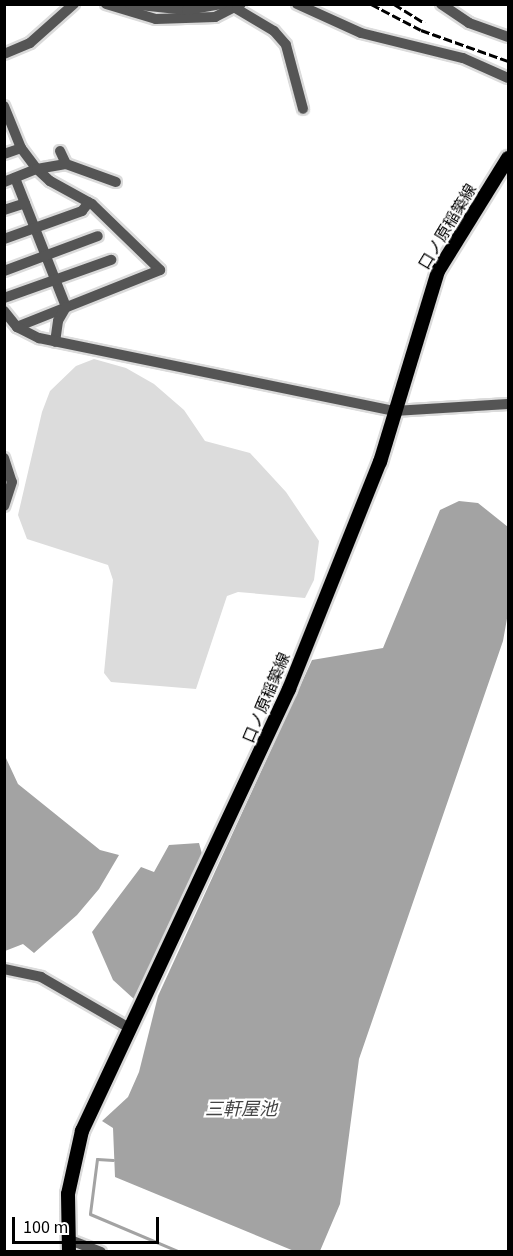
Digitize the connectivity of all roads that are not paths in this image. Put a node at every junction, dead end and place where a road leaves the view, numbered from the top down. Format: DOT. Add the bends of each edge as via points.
graph roads {
  1 [pos="74,4"];
  2 [pos="106,4"];
  3 [pos="130,4"];
  4 [pos="222,4"];
  5 [pos="297,4"];
  6 [pos="441,4"];
  7 [pos="144,6"];
  8 [pos="239,7"];
  9 [pos="508,37"];
  10 [pos="4,54"];
  11 [pos="508,78"];
  12 [pos="4,106"];
  13 [pos="303,109"];
  14 [pos="8,125"];
  15 [pos="21,148"];
  16 [pos="60,151"];
  17 [pos="4,154"];
  18 [pos="508,159"];
  19 [pos="66,164"];
  20 [pos="37,169"];
  21 [pos="15,178"];
  22 [pos="4,182"];
  23 [pos="116,182"];
  24 [pos="25,202"];
  25 [pos="89,202"];
  26 [pos="4,210"];
  27 [pos="35,228"];
  28 [pos="98,236"];
  29 [pos="4,239"];
  30 [pos="46,254"];
  31 [pos="111,260"];
  32 [pos="4,271"];
  33 [pos="55,279"];
  34 [pos="4,298"];
  35 [pos="66,307"];
  36 [pos="4,311"];
  37 [pos="17,327"];
  38 [pos="55,342"];
  39 [pos="508,404"];
  40 [pos="394,411"];
  41 [pos="4,458"];
  42 [pos="4,506"];
  43 [pos="4,969"];
  44 [pos="131,1029"];
  45 [pos="69,1246"];
  46 [pos="101,1251"];
  1 -- 10 [label="street" via="30,43"];
  2 -- 8 [label="street" via="156,19 215,17"];
  3 -- 7 [label="street"];
  4 -- 7 [label="street" via="202,10"];
  5 -- 11 [label="street" via="339,26 463,58"];
  6 -- 9 [label="street" via="469,23"];
  8 -- 13 [label="street" via="274,31 286,45"];
  12 -- 14 [label="street"];
  14 -- 15 [label="street"];
  15 -- 17 [label="street"];
  15 -- 20 [label="street"];
  16 -- 19 [label="street"];
  18 -- 40 [label="main road, 口ノ原稲築線" via="438,271"];
  19 -- 20 [label="street"];
  19 -- 23 [label="street"];
  20 -- 21 [label="street"];
  20 -- 25 [label="street" via="50,181"];
  21 -- 22 [label="street"];
  21 -- 24 [label="street"];
  24 -- 26 [label="street"];
  24 -- 27 [label="street"];
  25 -- 27 [label="street" via="82,210"];
  25 -- 35 [label="street" via="160,270"];
  27 -- 29 [label="street"];
  27 -- 30 [label="street"];
  28 -- 30 [label="street"];
  30 -- 32 [label="street"];
  30 -- 33 [label="street"];
  31 -- 33 [label="street"];
  33 -- 34 [label="street"];
  33 -- 35 [label="street"];
  35 -- 37 [label="street"];
  35 -- 38 [label="street" via="58,321"];
  36 -- 37 [label="street"];
  37 -- 38 [label="street" via="29,335"];
  38 -- 40 [label="street"];
  39 -- 40 [label="street"];
  40 -- 44 [label="main road, 口ノ原稲築線" via="380,462 290,689"];
  41 -- 42 [label="street" via="12,482"];
  43 -- 44 [label="street" via="41,977"];
  44 -- 45 [label="main road, 口ノ原稲築線" via="82,1131 73,1162 68,1194"];
  45 -- 46 [label="street"];
}
